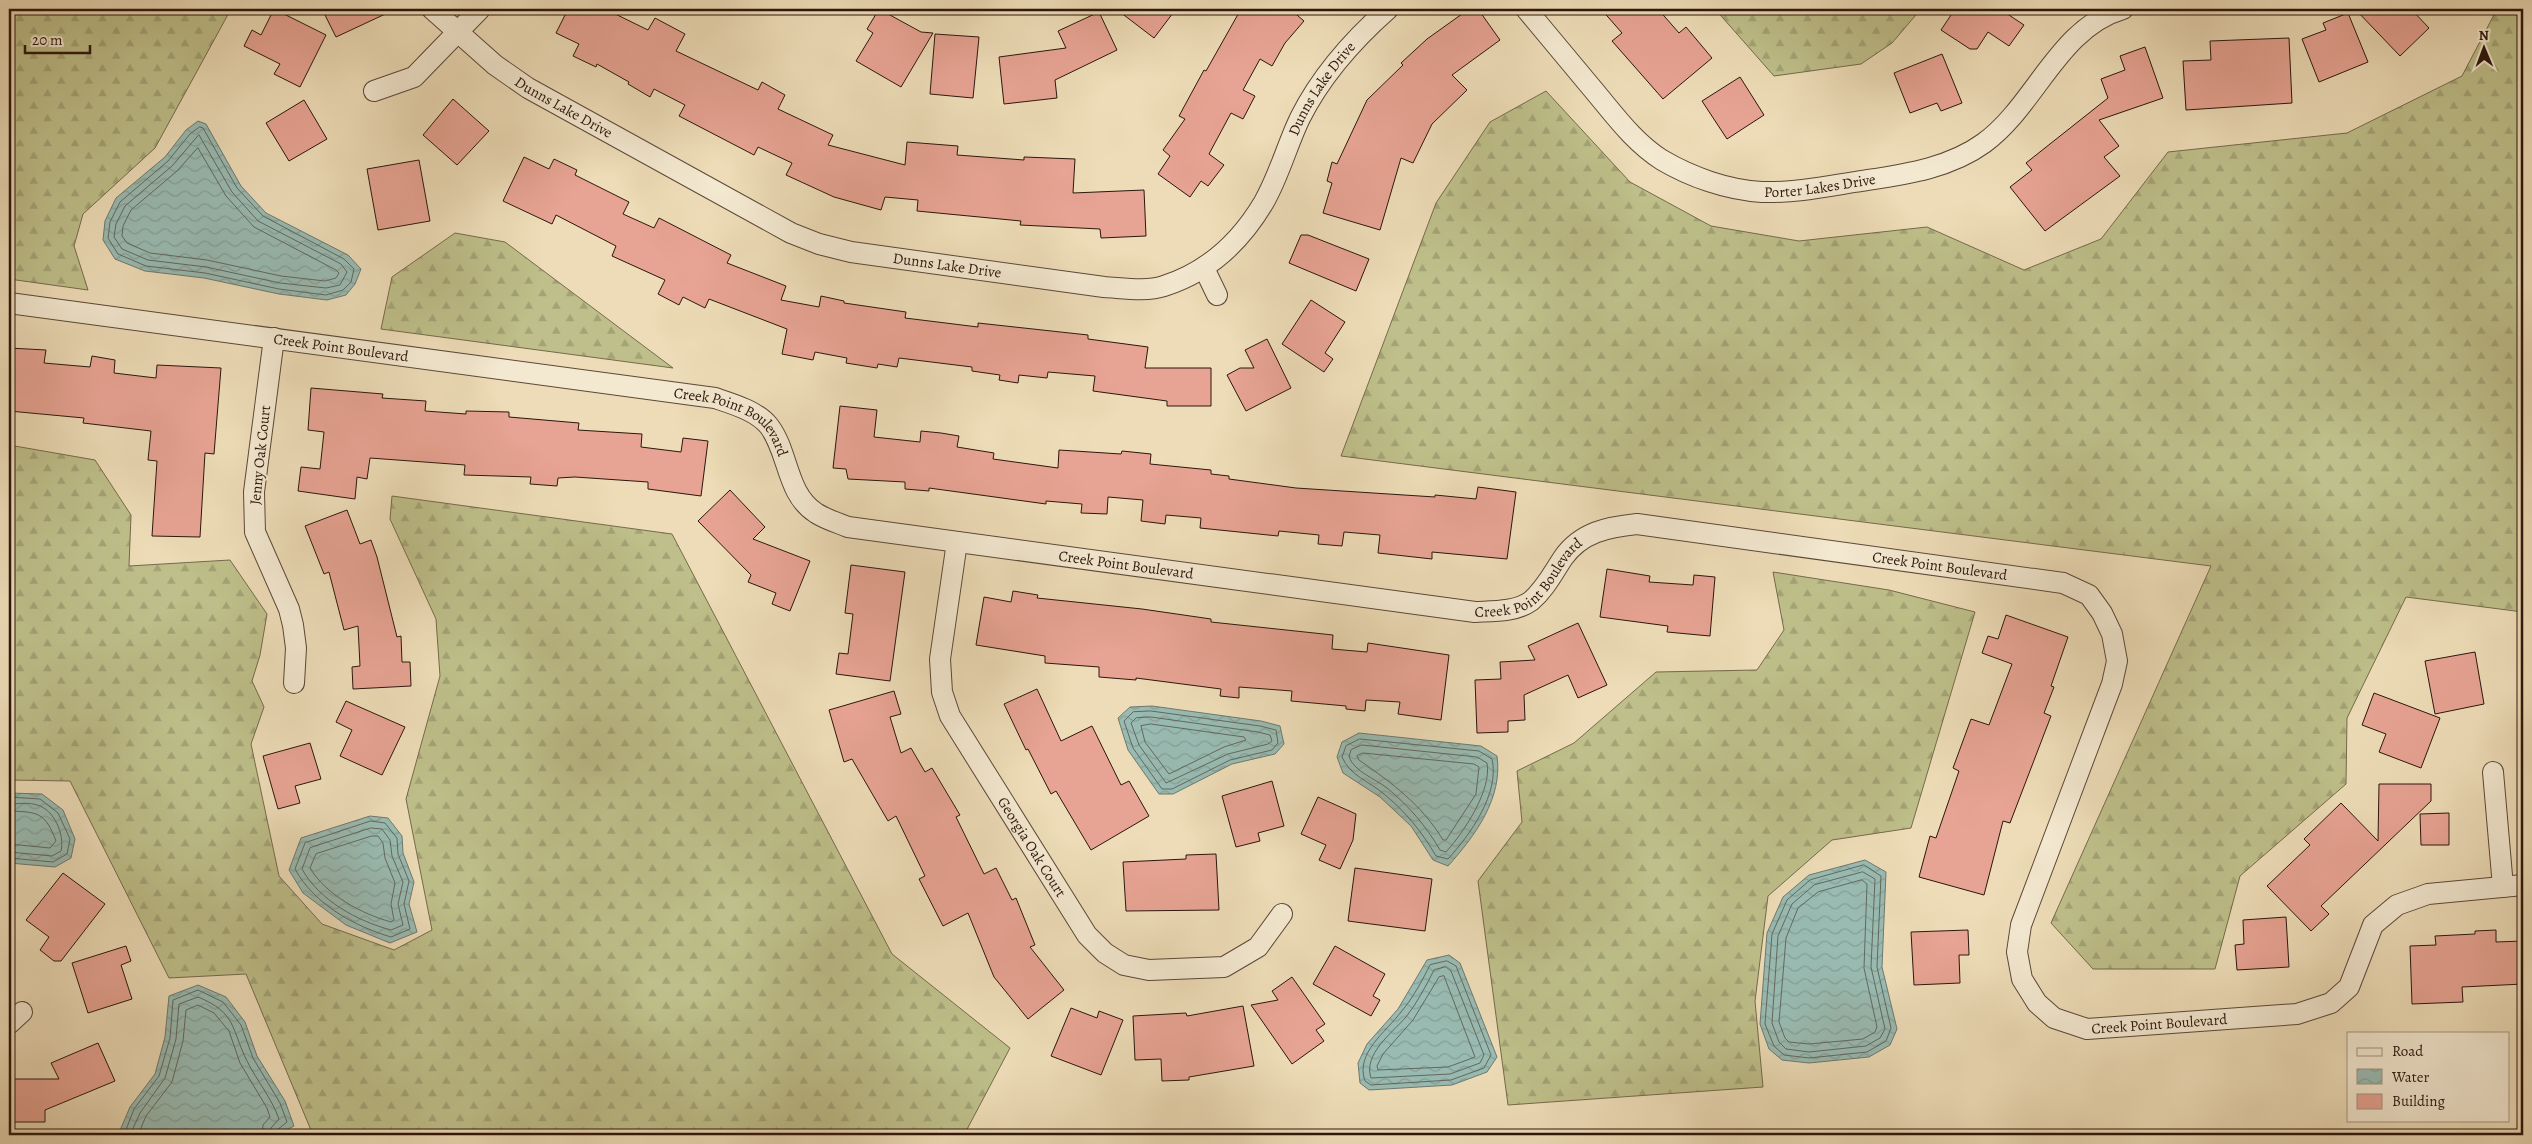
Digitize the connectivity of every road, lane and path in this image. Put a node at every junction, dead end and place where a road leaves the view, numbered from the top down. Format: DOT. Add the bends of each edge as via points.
graph roads {
  1 [pos="432,9"];
  2 [pos="480,9"];
  3 [pos="1388,9"];
  4 [pos="1526,9"];
  5 [pos="2123,9"];
  6 [pos="459,33"];
  7 [pos="374,91"];
  8 [pos="1204,268"];
  9 [pos="1217,295"];
  10 [pos="9,303"];
  11 [pos="274,338"];
  12 [pos="957,542"];
  13 [pos="294,683"];
  14 [pos="2493,772"];
  15 [pos="2523,885"];
  16 [pos="2503,887"];
  17 [pos="1282,914"];
  1 -- 6 [label="street, Dunns Lake Drive"];
  2 -- 6 [label="street"];
  3 -- 8 [label="street, Dunns Lake Drive" via="1359,35 1324,78 1301,117 1265,201 1238,240"];
  4 -- 5 [label="street, Porter Lakes Drive" via="1628,132 1661,159 1705,181 1760,192 1801,191 1923,171 1956,158 1984,143 2009,120 2083,30"];
  6 -- 7 [label="street" via="414,77"];
  6 -- 8 [label="street, Dunns Lake Drive" via="495,66 528,88 791,233 819,244 860,253 1136,289 1163,286"];
  8 -- 9 [label="street"];
  10 -- 11 [label="street, Creek Point Boulevard"];
  11 -- 12 [label="street, Creek Point Boulevard" via="715,398 742,407 768,426 796,490 815,513 848,527"];
  11 -- 13 [label="street, Jenny Oak Court" via="254,492 255,532 289,609 296,648"];
  12 -- 16 [label="street, Creek Point Boulevard" via="1475,612 1502,611 1529,602 1546,585 1564,556 1584,537 1609,527 1637,524 2063,583 2089,595 2102,613 2112,634 2117,661 2021,925 2017,952 2022,979 2037,1003 2054,1018 2087,1029 2297,1014 2331,1003 2349,987 2373,925 2397,905 2428,894"];
  12 -- 17 [label="street, Georgia Oak Court" via="940,659 942,692 950,716 1088,935 1105,953 1124,965 1149,970 1224,967 1258,947"];
  14 -- 16 [label="street"];
  15 -- 16 [label="street, Creek Point Boulevard"];
}
